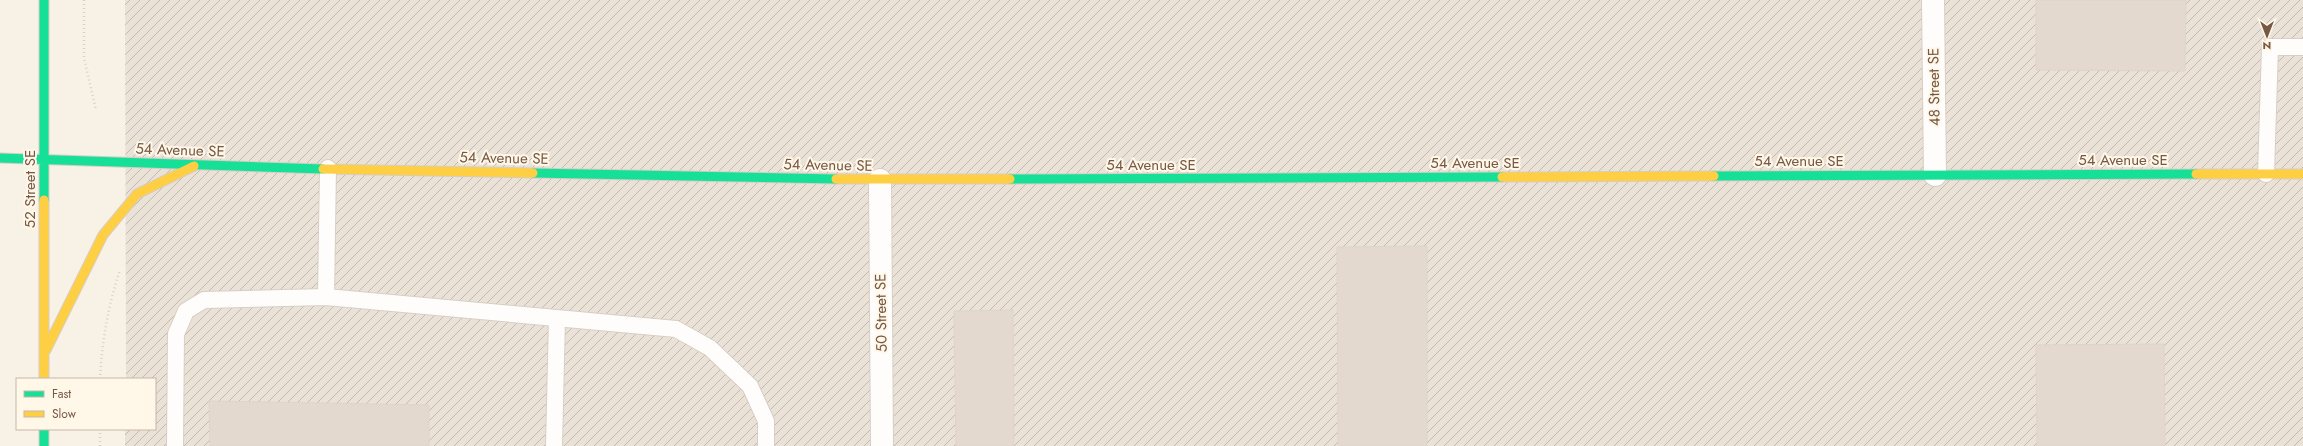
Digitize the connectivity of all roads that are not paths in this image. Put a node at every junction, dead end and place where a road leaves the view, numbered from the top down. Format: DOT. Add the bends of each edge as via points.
graph roads {
  1 [pos="44,0"];
  2 [pos="1933,0"];
  3 [pos="2303,47"];
  4 [pos="0,158"];
  5 [pos="44,158"];
  6 [pos="195,166"];
  7 [pos="328,168"];
  8 [pos="2266,174"];
  9 [pos="2303,174"];
  10 [pos="1935,175"];
  11 [pos="880,180"];
  12 [pos="326,297"];
  13 [pos="557,318"];
  14 [pos="44,354"];
  15 [pos="44,378"];
  16 [pos="44,430"];
  17 [pos="44,446"];
  18 [pos="175,446"];
  19 [pos="554,446"];
  20 [pos="766,446"];
  21 [pos="882,446"];
  1 -- 5 [label="street, 52 Street SE"];
  2 -- 10 [label="street, 48 Street SE"];
  3 -- 8 [label="lane" via="2270,47"];
  4 -- 5 [label="street, 54 Avenue SE"];
  5 -- 6 [label="street, 54 Avenue SE"];
  5 -- 14 [label="street, 52 Street SE"];
  6 -- 7 [label="street, 54 Avenue SE"];
  6 -- 14 [label="street" via="137,194 103,235"];
  7 -- 11 [label="street, 54 Avenue SE"];
  7 -- 12 [label="lane"];
  8 -- 9 [label="street, 54 Avenue SE"];
  8 -- 10 [label="street, 54 Avenue SE"];
  10 -- 11 [label="street, 54 Avenue SE"];
  11 -- 21 [label="street, 50 Street SE"];
  12 -- 13 [label="lane"];
  12 -- 18 [label="lane" via="204,300 186,311 176,334"];
  13 -- 19 [label="lane"];
  13 -- 20 [label="lane" via="676,329 710,348 750,386 766,421"];
  14 -- 15 [label="street, 52 Street SE"];
  16 -- 17 [label="street"];
}
